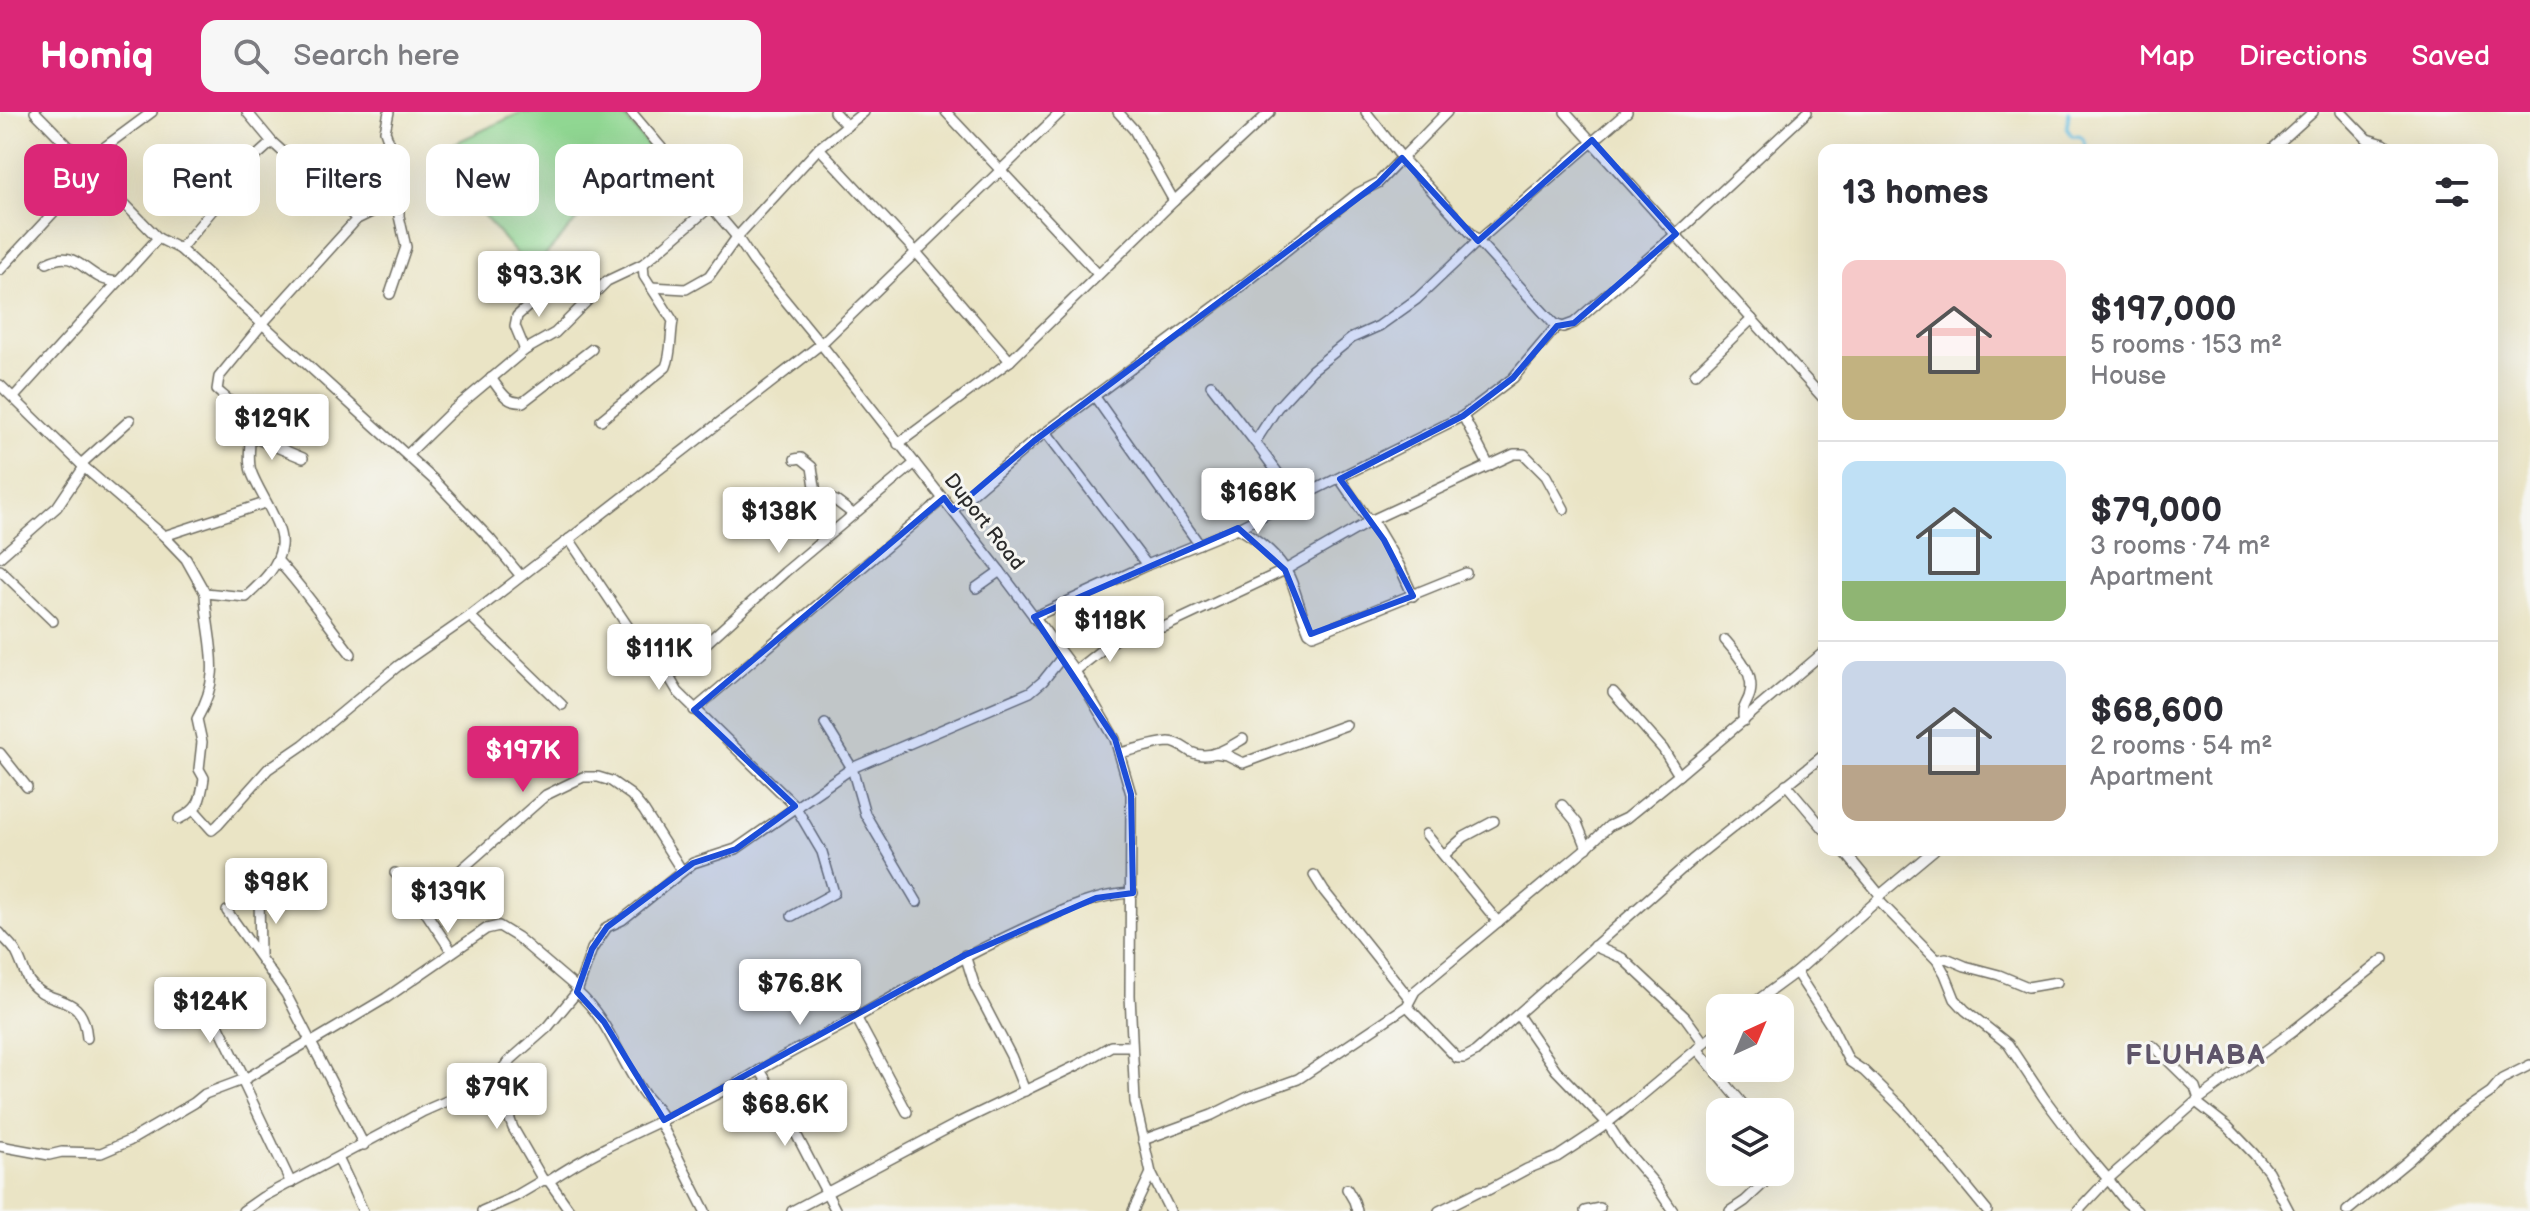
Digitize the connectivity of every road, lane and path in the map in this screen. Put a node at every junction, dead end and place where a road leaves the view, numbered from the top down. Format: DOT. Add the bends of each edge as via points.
graph roads {
  1 [pos="35,112"];
  2 [pos="152,112"];
  3 [pos="247,112"];
  4 [pos="389,112"];
  5 [pos="834,112"];
  6 [pos="864,112"];
  7 [pos="946,112"];
  8 [pos="1061,112"];
  9 [pos="1118,112"];
  10 [pos="1270,112"];
  11 [pos="1366,112"];
  12 [pos="1447,112"];
  13 [pos="1565,112"];
  14 [pos="1627,112"];
  15 [pos="1807,112"];
  16 [pos="2313,112"];
  17 [pos="2341,112"];
  18 [pos="637,114"];
  19 [pos="847,126"];
  20 [pos="1592,140"];
  21 [pos="272,142"];
  22 [pos="65,144"];
  23 [pos="109,144"];
  24 [pos="390,144"];
  25 [pos="661,144"];
  26 [pos="2278,144"];
  27 [pos="2384,144"];
  28 [pos="819,148"];
  29 [pos="1402,158"];
  30 [pos="1001,171"];
  31 [pos="1174,201"];
  32 [pos="127,207"];
  33 [pos="50,216"];
  34 [pos="363,216"];
  35 [pos="399,216"];
  36 [pos="699,216"];
  37 [pos="718,216"];
  38 [pos="357,219"];
  39 [pos="1676,234"];
  40 [pos="737,237"];
  41 [pos="158,238"];
  42 [pos="1478,241"];
  43 [pos="180,249"];
  44 [pos="916,252"];
  45 [pos="47,263"];
  46 [pos="643,264"];
  47 [pos="0,270"];
  48 [pos="1098,274"];
  49 [pos="118,282"];
  50 [pos="551,286"];
  51 [pos="651,287"];
  52 [pos="390,294"];
  53 [pos="1752,319"];
  54 [pos="263,323"];
  55 [pos="1554,324"];
  56 [pos="821,344"];
  57 [pos="592,349"];
  58 [pos="525,350"];
  59 [pos="1010,361"];
  60 [pos="1695,374"];
  61 [pos="491,378"];
  62 [pos="0,385"];
  63 [pos="1211,385"];
  64 [pos="1818,392"];
  65 [pos="14,397"];
  66 [pos="1095,397"];
  67 [pos="1463,416"];
  68 [pos="130,420"];
  69 [pos="601,420"];
  70 [pos="1046,432"];
  71 [pos="250,436"];
  72 [pos="1255,442"];
  73 [pos="898,444"];
  74 [pos="407,455"];
  75 [pos="303,458"];
  76 [pos="795,459"];
  77 [pos="915,463"];
  78 [pos="82,466"];
  79 [pos="1489,466"];
  80 [pos="1340,479"];
  81 [pos="944,498"];
  82 [pos="1297,499"];
  83 [pos="265,503"];
  84 [pos="1564,509"];
  85 [pos="953,510"];
  86 [pos="853,514"];
  87 [pos="1372,520"];
  88 [pos="1238,528"];
  89 [pos="164,536"];
  90 [pos="569,539"];
  91 [pos="1199,544"];
  92 [pos="0,557"];
  93 [pos="278,561"];
  94 [pos="1147,565"];
  95 [pos="0,570"];
  96 [pos="1285,570"];
  97 [pos="1000,571"];
  98 [pos="1466,573"];
  99 [pos="520,575"];
  100 [pos="976,588"];
  101 [pos="205,593"];
  102 [pos="1413,596"];
  103 [pos="470,616"];
  104 [pos="1034,617"];
  105 [pos="53,621"];
  106 [pos="1164,627"];
  107 [pos="1124,632"];
  108 [pos="1725,640"];
  109 [pos="351,654"];
  110 [pos="1063,656"];
  111 [pos="1818,657"];
  112 [pos="1075,671"];
  113 [pos="669,677"];
  114 [pos="1613,692"];
  115 [pos="562,705"];
  116 [pos="694,710"];
  117 [pos="1744,721"];
  118 [pos="825,724"];
  119 [pos="1346,725"];
  120 [pos="1243,739"];
  121 [pos="0,753"];
  122 [pos="1119,753"];
  123 [pos="1215,753"];
  124 [pos="1818,760"];
  125 [pos="852,768"];
  126 [pos="1679,775"];
  127 [pos="1786,784"];
  128 [pos="27,787"];
  129 [pos="1562,805"];
  130 [pos="795,806"];
  131 [pos="195,811"];
  132 [pos="179,819"];
  133 [pos="1494,821"];
  134 [pos="1818,822"];
  135 [pos="1426,834"];
  136 [pos="1587,848"];
  137 [pos="1444,855"];
  138 [pos="1848,856"];
  139 [pos="1927,856"];
  140 [pos="682,871"];
  141 [pos="395,873"];
  142 [pos="1314,875"];
  143 [pos="1133,893"];
  144 [pos="259,894"];
  145 [pos="1879,898"];
  146 [pos="917,902"];
  147 [pos="421,905"];
  148 [pos="227,911"];
  149 [pos="792,916"];
  150 [pos="1498,922"];
  151 [pos="0,933"];
  152 [pos="1594,946"];
  153 [pos="452,952"];
  154 [pos="965,955"];
  155 [pos="260,959"];
  156 [pos="2384,959"];
  157 [pos="1937,960"];
  158 [pos="1796,972"];
  159 [pos="2057,982"];
  160 [pos="578,991"];
  161 [pos="1766,994"];
  162 [pos="204,996"];
  163 [pos="1408,1002"];
  164 [pos="1518,1015"];
  165 [pos="856,1017"];
  166 [pos="87,1038"];
  167 [pos="312,1041"];
  168 [pos="1706,1041"];
  169 [pos="1131,1046"];
  170 [pos="1700,1046"];
  171 [pos="2153,1046"];
  172 [pos="2530,1065"];
  173 [pos="503,1069"];
  174 [pos="760,1070"];
  175 [pos="244,1079"];
  176 [pos="1025,1091"];
  177 [pos="1739,1098"];
  178 [pos="2198,1101"];
  179 [pos="907,1112"];
  180 [pos="662,1121"];
  181 [pos="1607,1123"];
  182 [pos="1143,1140"];
  183 [pos="364,1145"];
  184 [pos="0,1146"];
  185 [pos="338,1158"];
  186 [pos="1151,1173"];
  187 [pos="2108,1179"];
  188 [pos="546,1180"];
  189 [pos="291,1183"];
  190 [pos="1761,1186"];
  191 [pos="1347,1189"];
  192 [pos="826,1193"];
  193 [pos="1600,1208"];
  194 [pos="243,1211"];
  195 [pos="363,1211"];
  196 [pos="482,1211"];
  197 [pos="570,1211"];
  198 [pos="705,1211"];
  199 [pos="792,1211"];
  200 [pos="836,1211"];
  201 [pos="1133,1211"];
  202 [pos="1170,1211"];
  203 [pos="1357,1211"];
  204 [pos="1439,1211"];
  205 [pos="1585,1211"];
  206 [pos="1673,1211"];
  207 [pos="1730,1211"];
  208 [pos="1987,1211"];
  209 [pos="2078,1211"];
  210 [pos="2137,1211"];
  211 [pos="2289,1211"];
  212 [pos="2347,1211"];
  1 -- 22 [label="street"];
  2 -- 23 [label="street"];
  3 -- 21 [label="street"];
  4 -- 24 [label="street" via="385,131"];
  5 -- 19 [label="street"];
  6 -- 19 [label="street"];
  7 -- 30 [label="street"];
  8 -- 30 [label="street"];
  9 -- 31 [label="street"];
  10 -- 31 [label="street"];
  11 -- 29 [label="street"];
  12 -- 29 [label="street"];
  13 -- 20 [label="street"];
  14 -- 20 [label="street"];
  15 -- 39 [label="street"];
  16 -- 26 [label="street"];
  17 -- 27 [label="street" via="2367,139"];
  18 -- 25 [label="street, Duport Road"];
  19 -- 28 [label="street"];
  20 -- 39 [label="street"];
  20 -- 42 [label="street"];
  21 -- 38 [label="street"];
  21 -- 43 [label="street"];
  28 -- 40 [label="street"];
  28 -- 44 [label="street"];
  29 -- 42 [label="street"];
  29 -- 66 [label="street" via="1378,183 1358,193"];
  30 -- 44 [label="street"];
  30 -- 48 [label="street"];
  31 -- 48 [label="street"];
  32 -- 41 [label="street"];
  33 -- 47 [label="street"];
  34 -- 38 [label="street"];
  35 -- 52 [label="street" via="406,247"];
  36 -- 46 [label="street"];
  37 -- 40 [label="street, Duport Road"];
  38 -- 54 [label="street"];
  39 -- 53 [label="street"];
  39 -- 55 [label="street" via="1574,323"];
  40 -- 51 [label="street" via="701,282 686,289"];
  40 -- 56 [label="street, Duport Road"];
  41 -- 43 [label="street"];
  41 -- 49 [label="street"];
  42 -- 55 [label="street"];
  42 -- 72 [label="street" via="1417,299 1352,338 1312,370"];
  43 -- 54 [label="street"];
  44 -- 56 [label="street"];
  44 -- 59 [label="street"];
  45 -- 49 [label="street" via="67,257 102,279"];
  46 -- 51 [label="street"];
  46 -- 58 [label="street" via="607,281 555,333"];
  48 -- 59 [label="street"];
  49 -- 65 [label="street"];
  50 -- 58 [label="street" via="517,316 515,326"];
  51 -- 69 [label="street" via="673,321 669,361"];
  53 -- 60 [label="street"];
  53 -- 64 [label="street"];
  54 -- 71 [label="street" via="219,377 217,390 245,417"];
  54 -- 74 [label="street"];
  55 -- 67 [label="street" via="1513,378"];
  56 -- 73 [label="street, Duport Road"];
  56 -- 90 [label="street"];
  57 -- 61 [label="street" via="523,402 506,399"];
  58 -- 61 [label="street"];
  59 -- 73 [label="street"];
  61 -- 74 [label="street"];
  62 -- 65 [label="street"];
  63 -- 72 [label="street"];
  65 -- 78 [label="street"];
  66 -- 70 [label="street"];
  66 -- 91 [label="street"];
  67 -- 79 [label="street"];
  67 -- 80 [label="street"];
  68 -- 78 [label="street"];
  70 -- 85 [label="street"];
  70 -- 94 [label="street"];
  71 -- 75 [label="street"];
  71 -- 83 [label="street" via="250,467"];
  72 -- 82 [label="street"];
  73 -- 77 [label="street, Duport Road"];
  74 -- 99 [label="street"];
  76 -- 86 [label="street" via="812,467 813,494 836,501"];
  77 -- 81 [label="street, Duport Road"];
  77 -- 86 [label="street"];
  78 -- 89 [label="street"];
  78 -- 92 [label="street" via="57,507"];
  79 -- 84 [label="street" via="1524,454 1546,476"];
  79 -- 87 [label="street"];
  80 -- 82 [label="street"];
  80 -- 87 [label="street"];
  81 -- 85 [label="street, Duport Road"];
  81 -- 116 [label="street"];
  82 -- 88 [label="street"];
  83 -- 89 [label="street"];
  83 -- 93 [label="street" via="282,543"];
  85 -- 97 [label="street, Duport Road"];
  86 -- 113 [label="street"];
  87 -- 96 [label="street"];
  87 -- 102 [label="street"];
  88 -- 91 [label="street"];
  88 -- 96 [label="street"];
  89 -- 101 [label="street" via="186,559"];
  90 -- 99 [label="street"];
  90 -- 113 [label="street" via="641,646"];
  91 -- 94 [label="street"];
  93 -- 101 [label="street" via="246,597"];
  93 -- 109 [label="street"];
  94 -- 104 [label="street"];
  95 -- 105 [label="street"];
  96 -- 102 [label="street" via="1313,635"];
  96 -- 106 [label="street"];
  97 -- 100 [label="street"];
  97 -- 104 [label="street, Duport Road"];
  98 -- 102 [label="street"];
  99 -- 103 [label="street"];
  101 -- 131 [label="street" via="213,674 209,698 197,719 204,778"];
  103 -- 115 [label="street"];
  103 -- 131 [label="street" via="268,769 212,830"];
  104 -- 110 [label="street, Duport Road"];
  107 -- 112 [label="street"];
  108 -- 117 [label="street" via="1748,670"];
  110 -- 112 [label="street, Duport Road"];
  110 -- 125 [label="street" via="1030,692"];
  111 -- 117 [label="street"];
  112 -- 122 [label="street, Duport Road"];
  113 -- 116 [label="street"];
  114 -- 126 [label="street"];
  116 -- 130 [label="street"];
  117 -- 126 [label="street"];
  118 -- 125 [label="street"];
  119 -- 123 [label="street" via="1243,763"];
  120 -- 123 [label="street"];
  121 -- 128 [label="street"];
  122 -- 123 [label="street" via="1168,742 1203,756"];
  122 -- 143 [label="street, Duport Road" via="1131,794"];
  124 -- 127 [label="street"];
  125 -- 130 [label="street"];
  125 -- 146 [label="street" via="865,814"];
  126 -- 136 [label="street"];
  127 -- 134 [label="street"];
  127 -- 152 [label="street"];
  129 -- 136 [label="street"];
  130 -- 140 [label="street" via="736,849"];
  130 -- 149 [label="street" via="822,852 834,893"];
  131 -- 132 [label="street"];
  133 -- 137 [label="street"];
  135 -- 137 [label="street"];
  136 -- 150 [label="street"];
  137 -- 150 [label="street"];
  138 -- 145 [label="street"];
  139 -- 145 [label="street"];
  140 -- 147 [label="street" via="631,795 611,781 583,777 546,795"];
  140 -- 160 [label="street" via="607,927 592,949"];
  141 -- 147 [label="street"];
  142 -- 163 [label="street"];
  143 -- 154 [label="street" via="1096,898"];
  143 -- 169 [label="street, Duport Road"];
  144 -- 155 [label="street"];
  145 -- 157 [label="street"];
  145 -- 158 [label="street"];
  147 -- 153 [label="street"];
  148 -- 155 [label="street"];
  150 -- 163 [label="street"];
  151 -- 166 [label="street" via="28,980 79,1010"];
  152 -- 164 [label="street"];
  152 -- 170 [label="street" via="1622,958 1685,1017"];
  153 -- 160 [label="street" via="499,926"];
  153 -- 167 [label="street"];
  154 -- 165 [label="street"];
  154 -- 176 [label="street"];
  155 -- 167 [label="street"];
  156 -- 178 [label="street"];
  157 -- 159 [label="street" via="1946,958 2028,987"];
  157 -- 187 [label="street" via="1955,999 2008,1044"];
  158 -- 161 [label="street"];
  158 -- 208 [label="street" via="1849,1061 1904,1110"];
  160 -- 173 [label="street"];
  160 -- 180 [label="street" via="604,1022"];
  162 -- 175 [label="street"];
  163 -- 164 [label="street" via="1457,1058 1464,1058"];
  163 -- 182 [label="street" via="1298,1079"];
  164 -- 181 [label="street" via="1556,1070"];
  165 -- 174 [label="street"];
  165 -- 179 [label="street"];
  167 -- 175 [label="street"];
  167 -- 183 [label="street"];
  168 -- 170 [label="street"];
  169 -- 176 [label="street" via="1111,1046"];
  169 -- 182 [label="street, Duport Road"];
  170 -- 177 [label="street"];
  170 -- 181 [label="street"];
  171 -- 178 [label="street" via="2195,1087"];
  172 -- 212 [label="street" via="2502,1079"];
  173 -- 183 [label="street"];
  173 -- 188 [label="street" via="501,1095 513,1128"];
  174 -- 180 [label="street"];
  174 -- 192 [label="street"];
  175 -- 184 [label="street" via="205,1094 101,1153 49,1155"];
  175 -- 189 [label="street"];
  176 -- 192 [label="street"];
  178 -- 187 [label="street"];
  178 -- 211 [label="street" via="2254,1154"];
  180 -- 188 [label="street"];
  180 -- 198 [label="street"];
  181 -- 204 [label="street" via="1557,1157"];
  181 -- 206 [label="street"];
  182 -- 186 [label="street, Duport Road"];
  183 -- 185 [label="street"];
  185 -- 189 [label="street"];
  185 -- 195 [label="street"];
  186 -- 201 [label="street"];
  186 -- 202 [label="street, Duport Road"];
  187 -- 209 [label="street"];
  187 -- 210 [label="street"];
  188 -- 196 [label="street"];
  188 -- 197 [label="street"];
  189 -- 194 [label="street"];
  190 -- 207 [label="street"];
  191 -- 203 [label="street"];
  192 -- 199 [label="street"];
  192 -- 200 [label="street"];
  193 -- 205 [label="street"];
}
